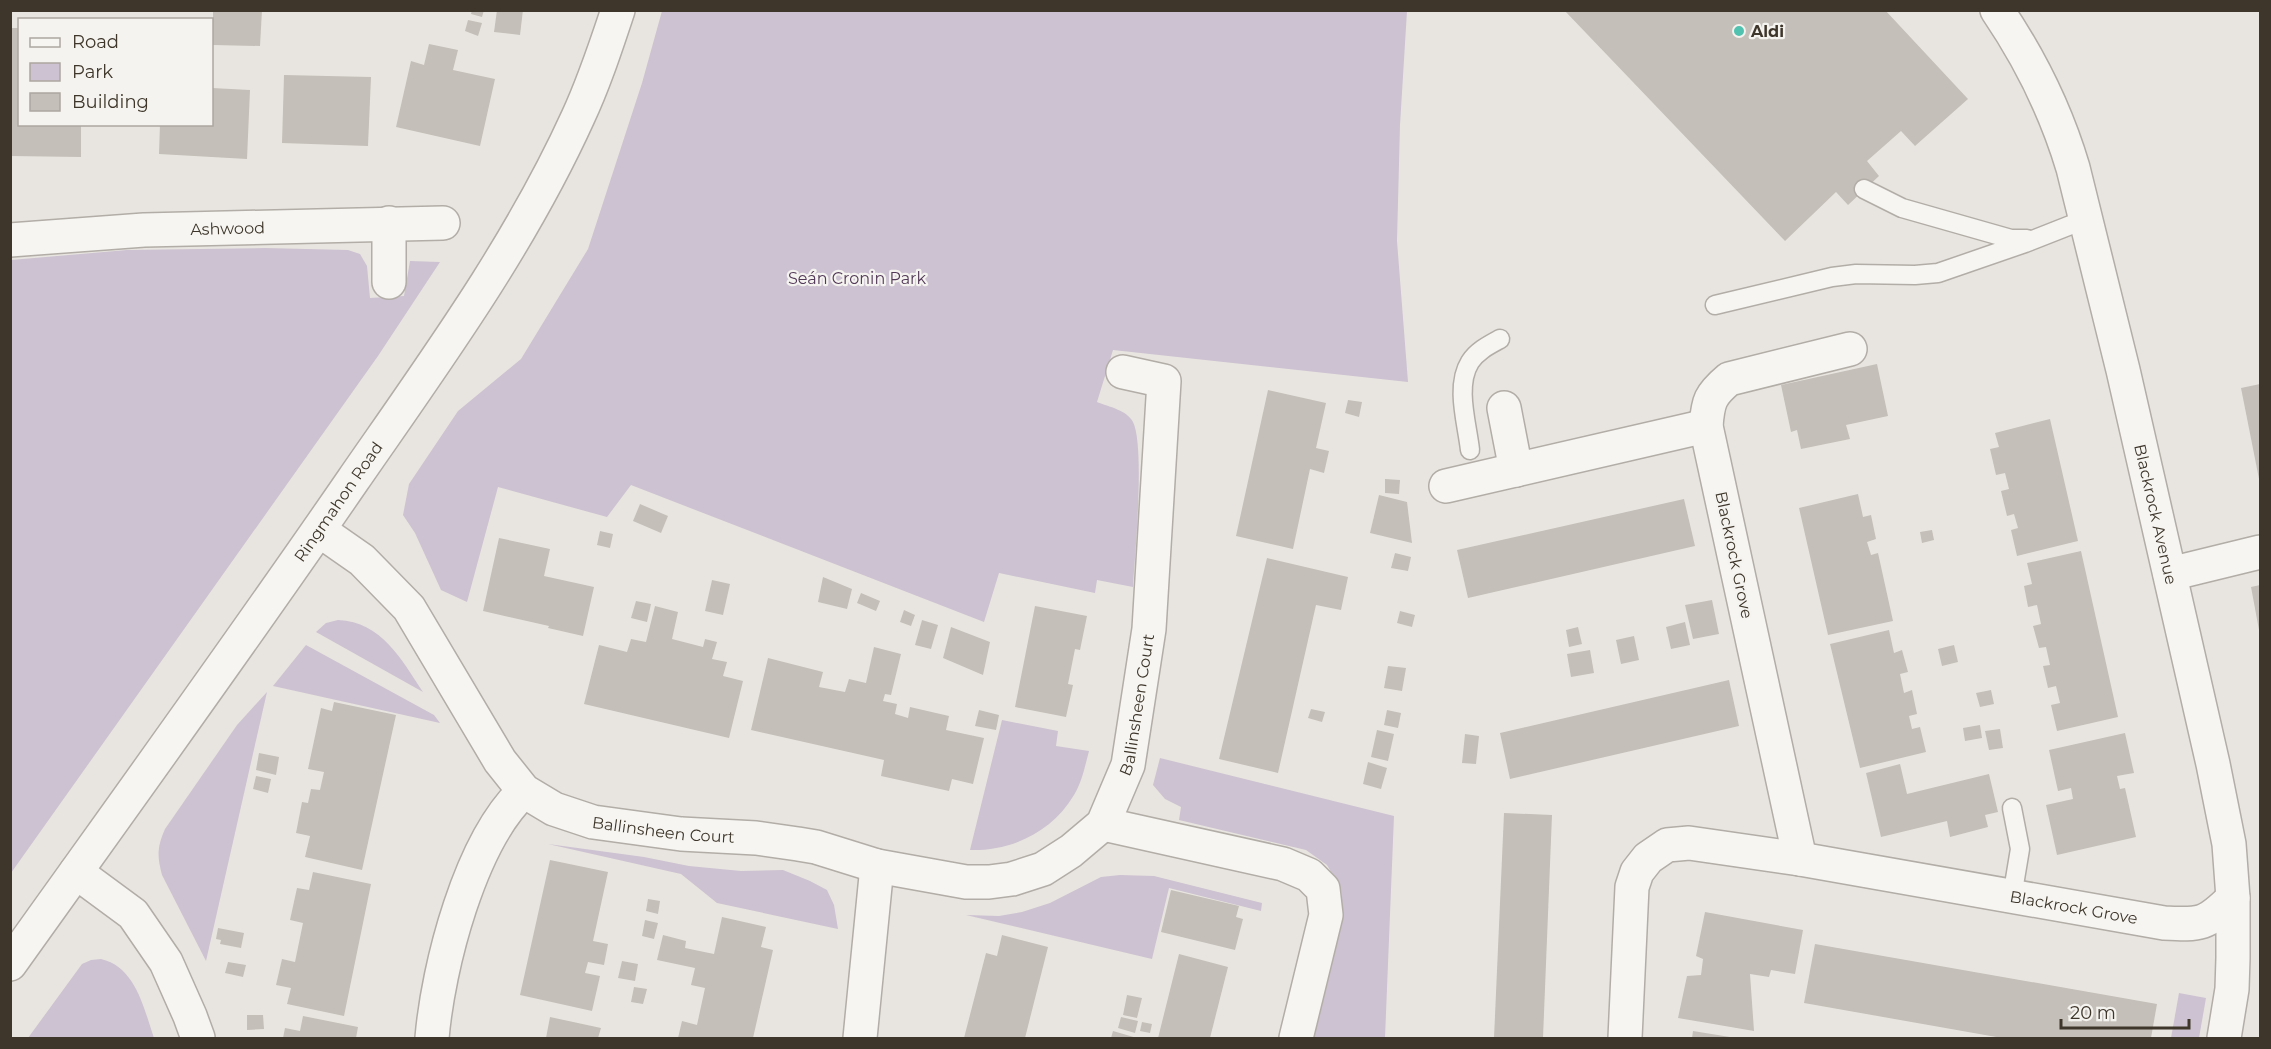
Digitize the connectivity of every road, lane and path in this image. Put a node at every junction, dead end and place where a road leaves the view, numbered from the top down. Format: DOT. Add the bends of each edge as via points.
graph roads {
  1 [pos="618,10"];
  2 [pos="1997,10"];
  3 [pos="1864,189"];
  4 [pos="2086,219"];
  5 [pos="389,223"];
  6 [pos="443,223"];
  7 [pos="10,240"];
  8 [pos="2035,240"];
  9 [pos="389,282"];
  10 [pos="1715,305"];
  11 [pos="1500,339"];
  12 [pos="1850,349"];
  13 [pos="1122,372"];
  14 [pos="1504,408"];
  15 [pos="1706,426"];
  16 [pos="1470,450"];
  17 [pos="1516,470"];
  18 [pos="1446,486"];
  19 [pos="319,530"];
  20 [pos="2260,552"];
  21 [pos="2170,574"];
  22 [pos="524,791"];
  23 [pos="2012,808"];
  24 [pos="1103,824"];
  25 [pos="1800,859"];
  26 [pos="877,866"];
  27 [pos="76,872"];
  28 [pos="2012,897"];
  29 [pos="2233,898"];
  30 [pos="10,964"];
  31 [pos="198,1038"];
  32 [pos="432,1038"];
  33 [pos="860,1038"];
  34 [pos="1296,1038"];
  35 [pos="1625,1038"];
  36 [pos="2224,1038"];
  1 -- 19 [label="street, Ringmahon Road" via="579,116 524,222 452,336"];
  2 -- 4 [label="street, Blackrock Avenue" via="2034,70 2056,116"];
  3 -- 8 [label="lane" via="1902,208 2011,238"];
  4 -- 8 [label="lane"];
  4 -- 21 [label="street, Blackrock Avenue"];
  5 -- 6 [label="street, Ashwood"];
  5 -- 7 [label="street, Ashwood" via="144,230"];
  5 -- 9 [label="street"];
  8 -- 10 [label="lane" via="1938,273 1833,277"];
  11 -- 16 [label="lane" via="1480,351 1465,373 1462,389"];
  12 -- 15 [label="street, Blackrock Grove" via="1729,379 1714,392"];
  13 -- 24 [label="street, Ballinsheen Court" via="1164,381 1147,638 1128,765"];
  14 -- 17 [label="street"];
  15 -- 17 [label="street"];
  15 -- 25 [label="street, Blackrock Grove"];
  17 -- 18 [label="street"];
  19 -- 22 [label="street, Ballinsheen Court" via="362,560 409,608 500,761"];
  19 -- 27 [label="street, Ringmahon Road"];
  20 -- 21 [label="street"];
  21 -- 29 [label="street, Blackrock Avenue" via="2229,844"];
  22 -- 26 [label="street, Ballinsheen Court" via="554,808 593,822 681,834 789,842"];
  22 -- 32 [label="street" via="494,828 466,894 436,1000"];
  23 -- 28 [label="lane" via="2020,849"];
  24 -- 26 [label="street, Ballinsheen Court" via="1043,869 1012,879 966,882"];
  24 -- 34 [label="street" via="1283,864 1309,875 1323,889 1326,915"];
  25 -- 28 [label="street, Blackrock Grove"];
  25 -- 35 [label="street, Blackrock Grove" via="1689,843 1666,845 1648,858 1637,872 1632,890"];
  26 -- 33 [label="street"];
  27 -- 30 [label="street, Ringmahon Road"];
  27 -- 31 [label="street" via="133,914 166,962"];
  28 -- 29 [label="street, Blackrock Grove" via="2189,924 2203,923"];
  29 -- 36 [label="street, Blackrock Avenue" via="2232,989"];
}
